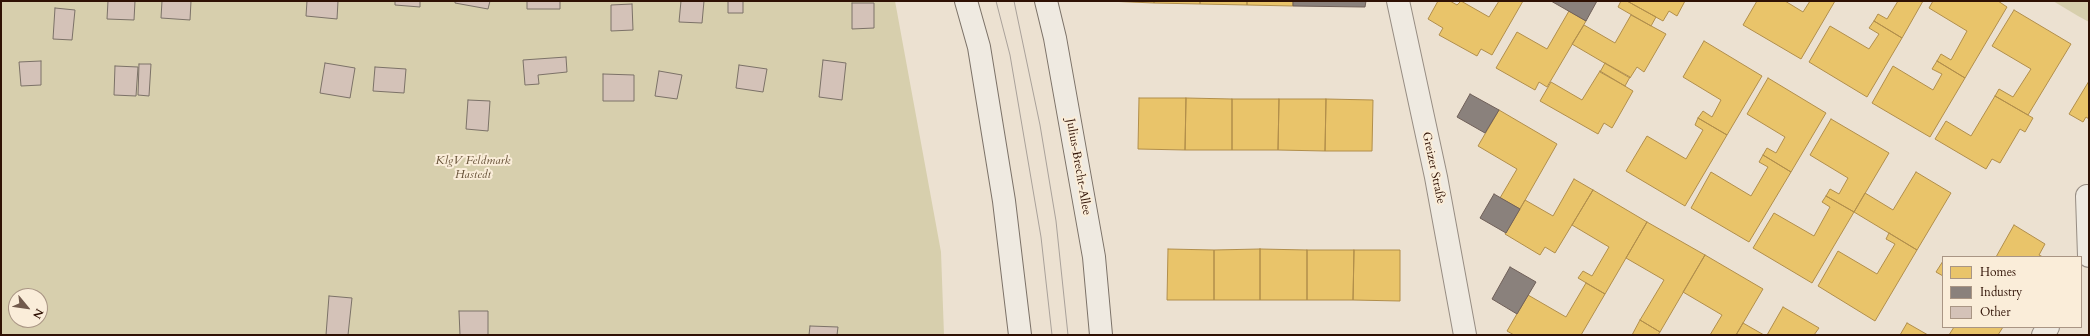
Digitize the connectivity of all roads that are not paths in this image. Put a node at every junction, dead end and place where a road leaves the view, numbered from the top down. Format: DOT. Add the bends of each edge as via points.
graph roads {
  1 [pos="966,1"];
  2 [pos="1046,1"];
  3 [pos="1398,1"];
  4 [pos="2087,196"];
  5 [pos="2089,256"];
  6 [pos="2082,268"];
  7 [pos="1020,335"];
  8 [pos="1101,335"];
  9 [pos="1465,335"];
  1 -- 7 [label="main road" via="979,47 1004,201"];
  2 -- 8 [label="main road, Julius-Brecht-Allee" via="1055,38 1094,256"];
  3 -- 9 [label="main road, Greizer Straße" via="1436,177"];
  4 -- 5 [label="main road"];
  5 -- 6 [label="main road"];
}
